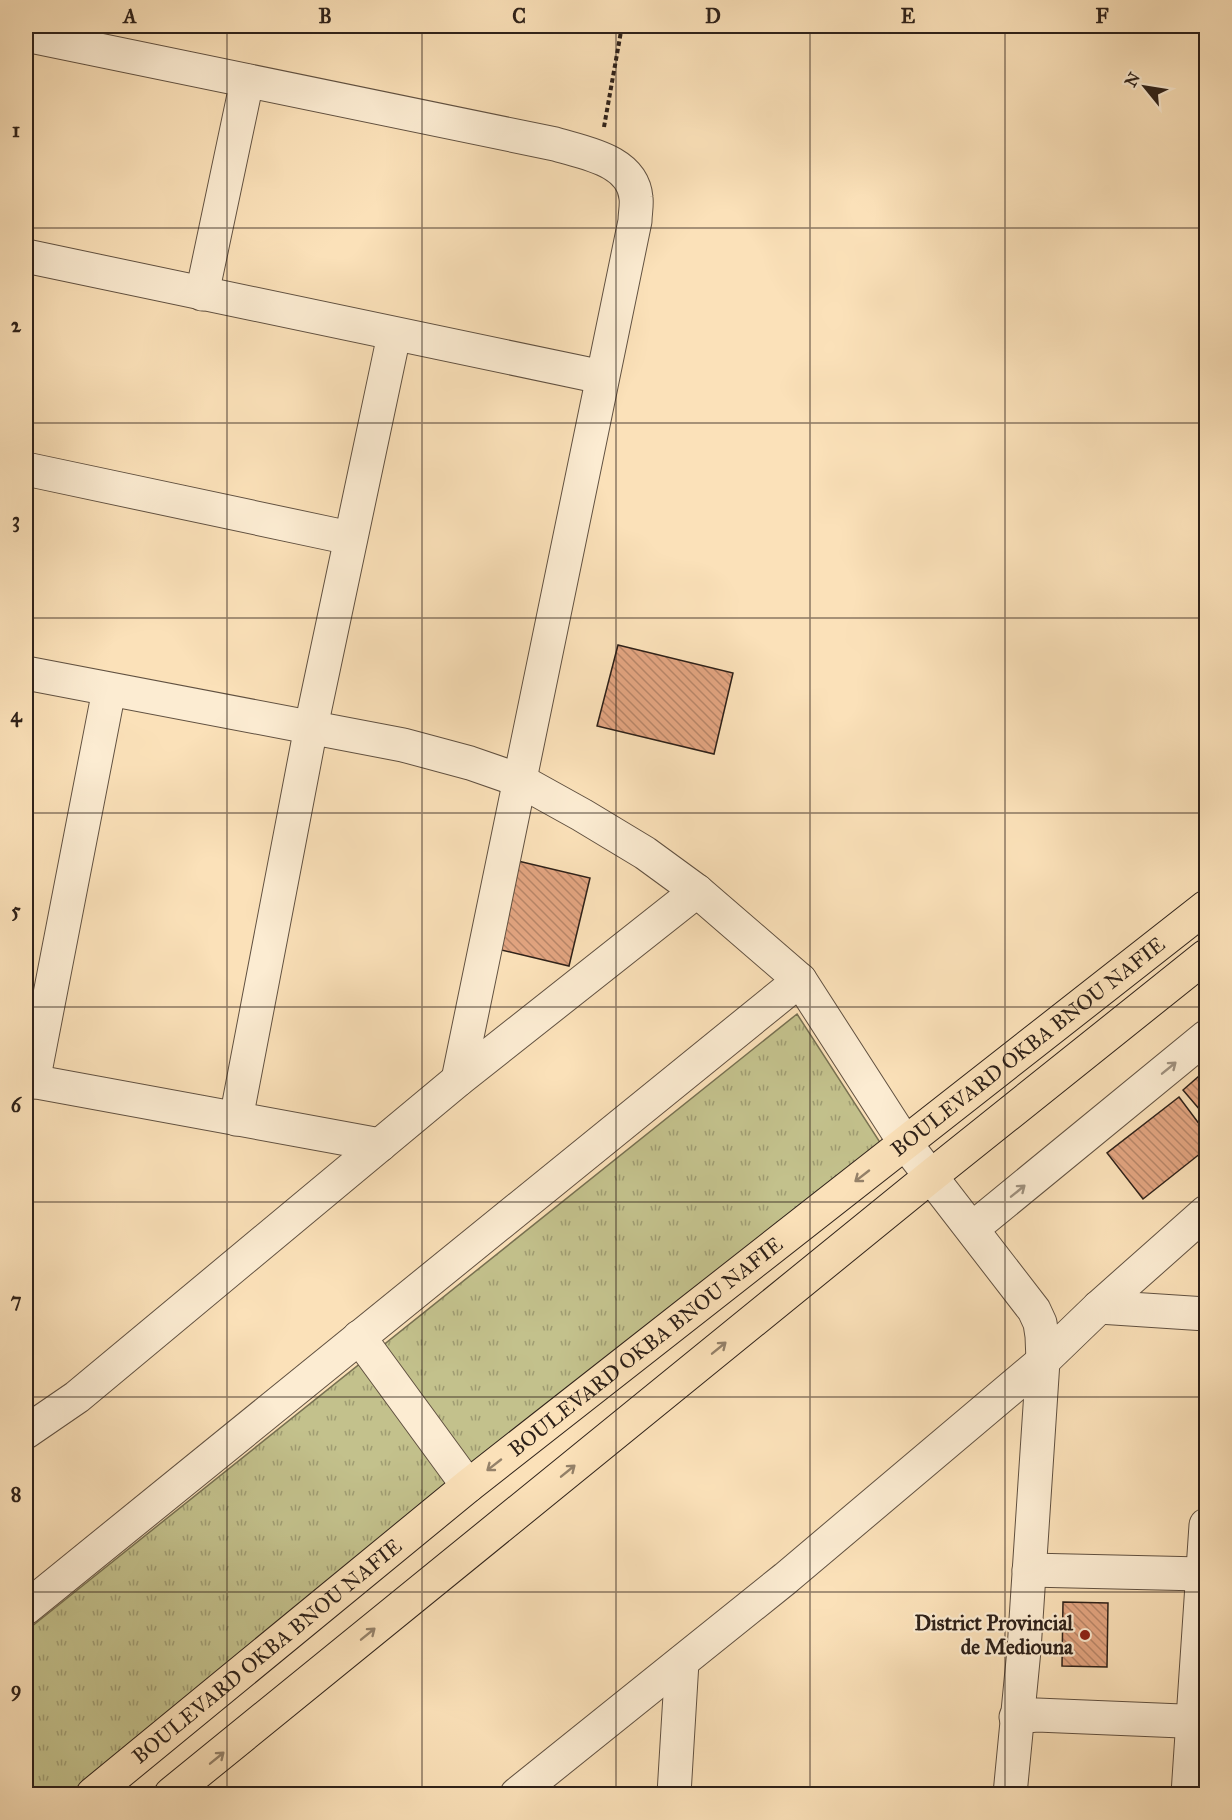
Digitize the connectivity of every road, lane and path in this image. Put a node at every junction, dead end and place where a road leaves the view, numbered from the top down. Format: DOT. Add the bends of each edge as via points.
graph roads {
  1 [pos="622,26"];
  2 [pos="26,35"];
  3 [pos="247,81"];
  4 [pos="599,157"];
  5 [pos="26,256"];
  6 [pos="202,294"];
  7 [pos="394,335"];
  8 [pos="602,377"];
  9 [pos="26,470"];
  10 [pos="350,538"];
  11 [pos="26,673"];
  12 [pos="109,690"];
  13 [pos="311,728"];
  14 [pos="519,780"];
  15 [pos="697,891"];
  16 [pos="1206,907"];
  17 [pos="1206,956"];
  18 [pos="800,980"];
  19 [pos="1206,1037"];
  20 [pos="458,1080"];
  21 [pos="29,1081"];
  22 [pos="236,1119"];
  23 [pos="905,1143"];
  24 [pos="380,1145"];
  25 [pos="931,1176"];
  26 [pos="1206,1212"];
  27 [pos="973,1228"];
  28 [pos="1099,1307"];
  29 [pos="1206,1314"];
  30 [pos="359,1337"];
  31 [pos="1043,1361"];
  32 [pos="26,1432"];
  33 [pos="468,1486"];
  34 [pos="1206,1525"];
  35 [pos="1029,1570"];
  36 [pos="1202,1574"];
  37 [pos="26,1608"];
  38 [pos="682,1662"];
  39 [pos="1017,1717"];
  40 [pos="1199,1722"];
  41 [pos="561,1760"];
  42 [pos="93,1794"];
  43 [pos="171,1794"];
  44 [pos="517,1794"];
  45 [pos="558,1794"];
  46 [pos="674,1794"];
  47 [pos="1010,1794"];
  48 [pos="1188,1794"];
  1 -- 4 [label="path"];
  2 -- 3 [label="street"];
  3 -- 4 [label="street" via="555,144"];
  3 -- 6 [label="street"];
  4 -- 8 [label="street" via="628,178 636,196"];
  5 -- 6 [label="street"];
  6 -- 7 [label="street"];
  7 -- 8 [label="street"];
  7 -- 10 [label="street"];
  8 -- 14 [label="street"];
  9 -- 10 [label="street"];
  10 -- 13 [label="street"];
  11 -- 12 [label="street"];
  12 -- 13 [label="street"];
  12 -- 21 [label="street"];
  13 -- 14 [label="street" via="404,745"];
  13 -- 22 [label="street"];
  14 -- 15 [label="street" via="645,854"];
  14 -- 20 [label="street"];
  15 -- 18 [label="street"];
  15 -- 20 [label="street"];
  16 -- 23 [label="main road, BOULEVARD OKBA BNOU NAFIE"];
  17 -- 25 [label="main road, BOULEVARD OKBA BNOU NAFIE"];
  18 -- 23 [label="street"];
  18 -- 30 [label="street"];
  27 -- 19 [label="street, one-way"];
  20 -- 24 [label="street"];
  21 -- 22 [label="street"];
  22 -- 24 [label="street"];
  23 -- 25 [label="street"];
  23 -- 33 [label="main road, BOULEVARD OKBA BNOU NAFIE, one-way"];
  24 -- 32 [label="street" via="77,1398"];
  25 -- 27 [label="street"];
  43 -- 25 [label="main road, BOULEVARD OKBA BNOU NAFIE, one-way"];
  26 -- 28 [label="street"];
  27 -- 31 [label="street" via="1034,1310 1041,1329"];
  28 -- 29 [label="street"];
  28 -- 31 [label="street"];
  30 -- 33 [label="street"];
  30 -- 37 [label="street"];
  31 -- 35 [label="street"];
  31 -- 38 [label="street"];
  33 -- 42 [label="main road, BOULEVARD OKBA BNOU NAFIE"];
  34 -- 36 [label="street"];
  35 -- 36 [label="street"];
  35 -- 39 [label="street"];
  36 -- 40 [label="street"];
  38 -- 41 [label="street"];
  38 -- 46 [label="street"];
  39 -- 40 [label="street"];
  39 -- 47 [label="street"];
  40 -- 48 [label="street"];
  41 -- 44 [label="street"];
  41 -- 45 [label="street"];
}
